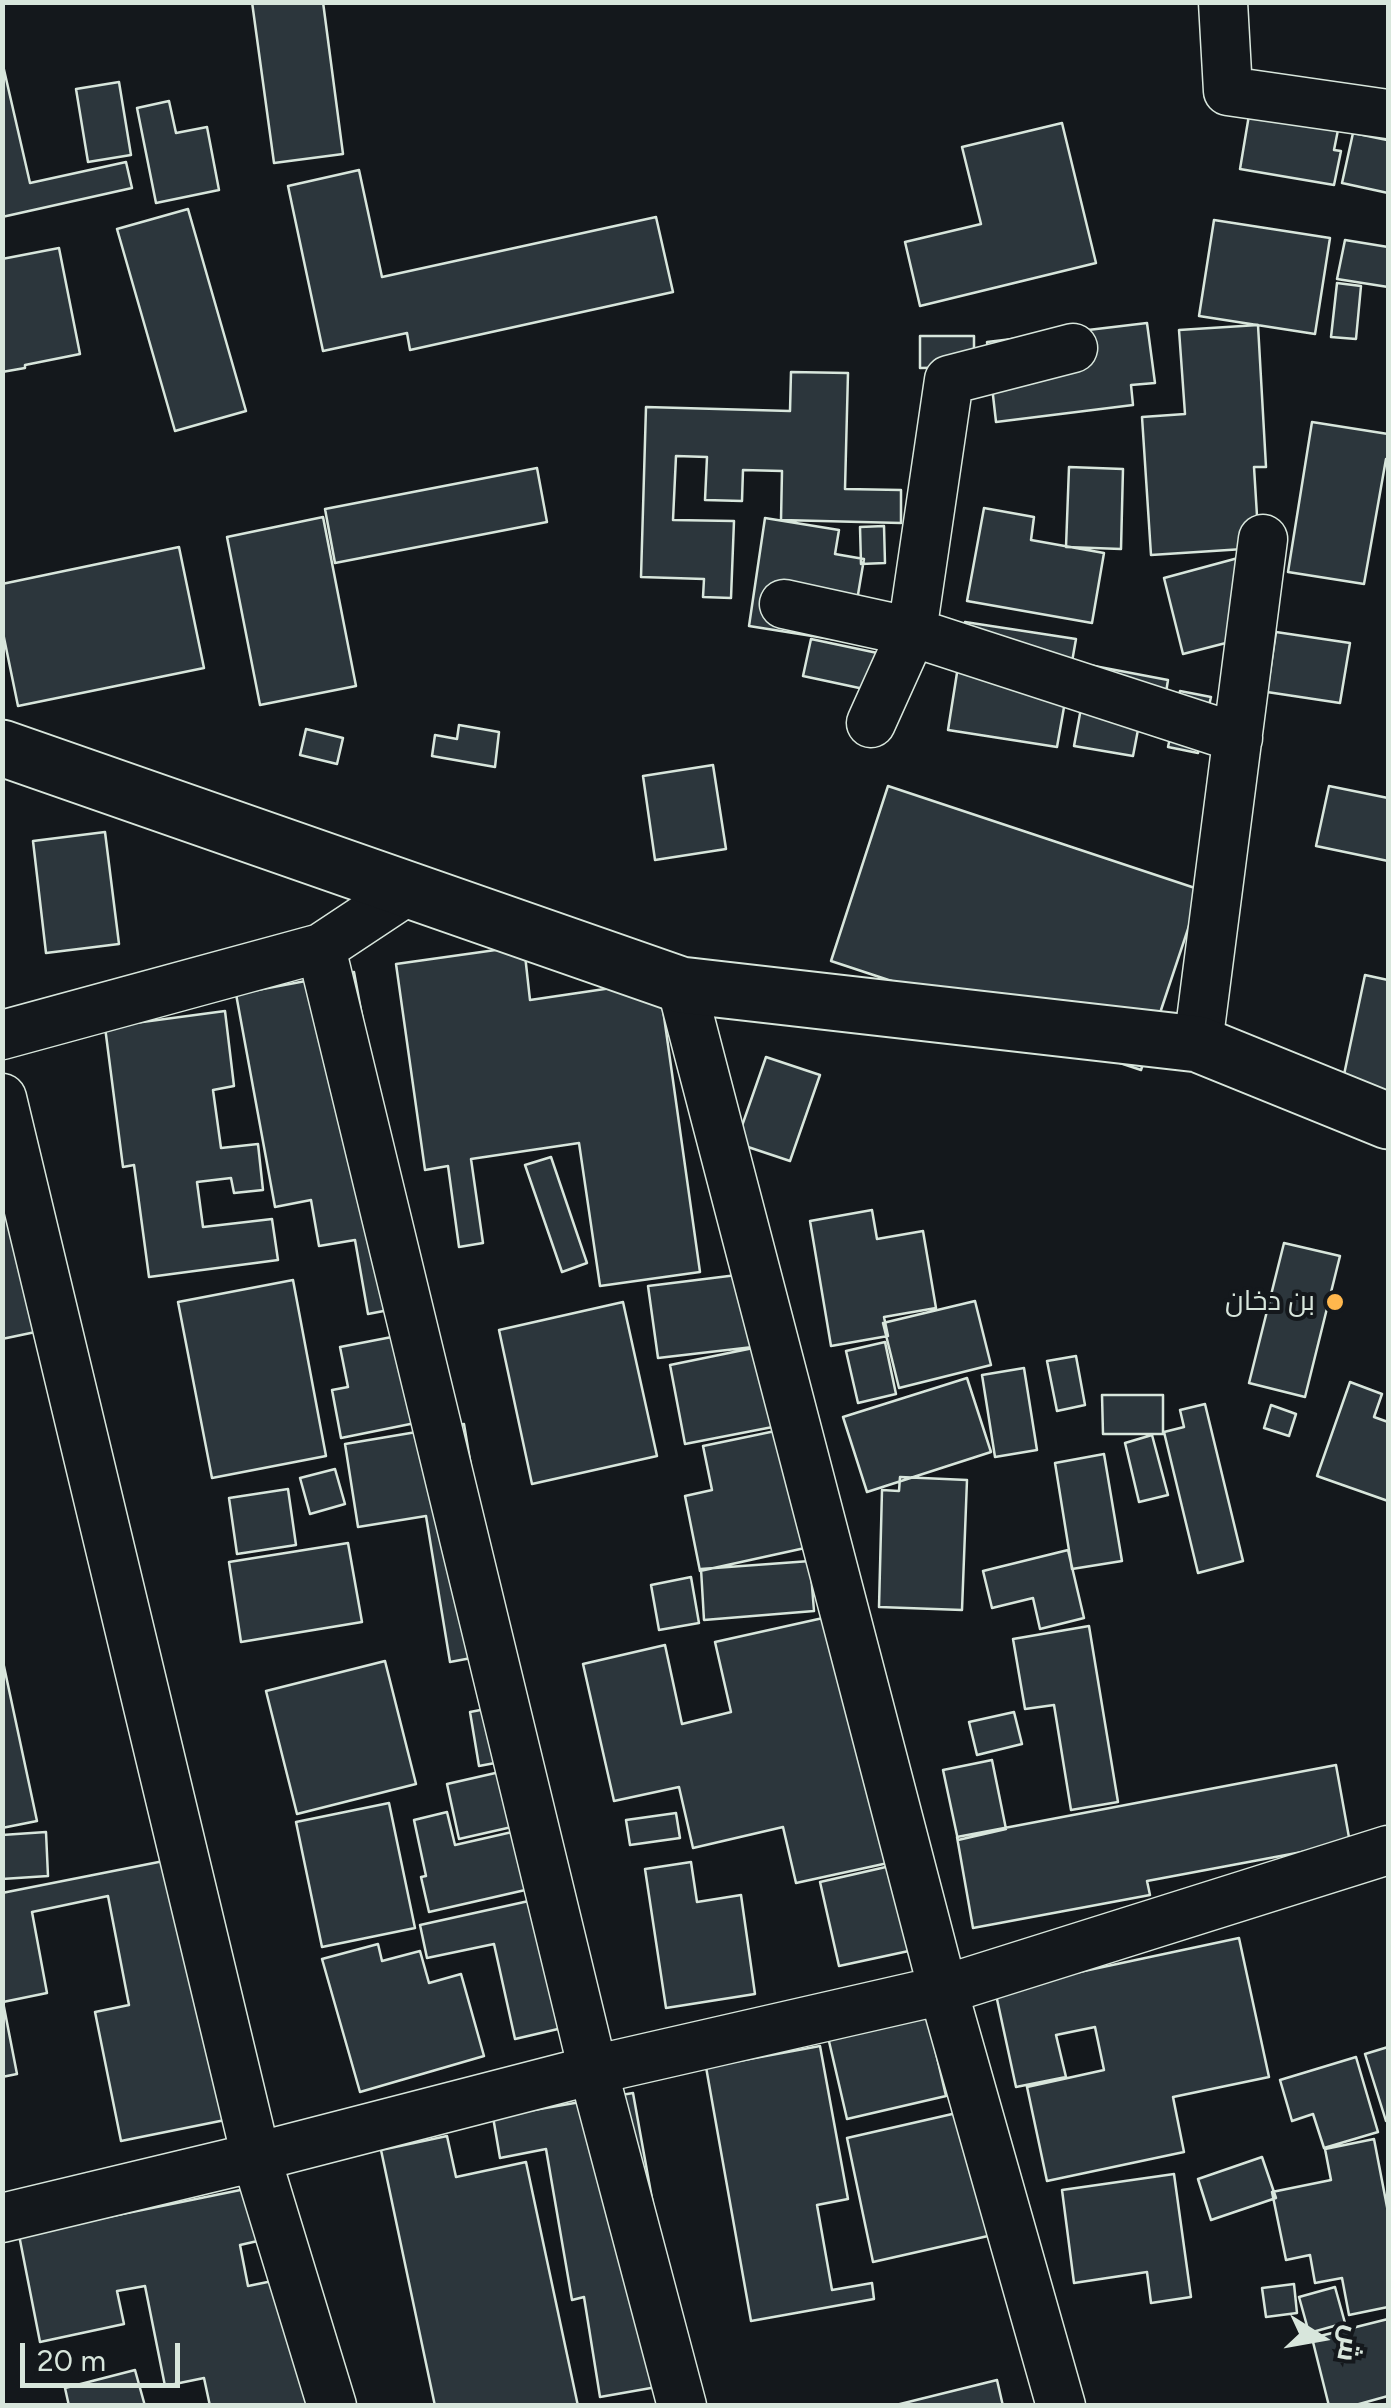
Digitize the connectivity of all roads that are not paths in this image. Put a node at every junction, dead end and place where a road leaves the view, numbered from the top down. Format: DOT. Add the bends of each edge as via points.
graph roads {
  1 [pos="1223,2"];
  2 [pos="1388,114"];
  3 [pos="1073,348"];
  4 [pos="1263,539"];
  5 [pos="784,604"];
  6 [pos="912,632"];
  7 [pos="871,723"];
  8 [pos="1238,738"];
  9 [pos="2,748"];
  10 [pos="410,889"];
  11 [pos="321,948"];
  12 [pos="680,985"];
  13 [pos="2,1034"];
  14 [pos="1198,1044"];
  15 [pos="2,1098"];
  16 [pos="1388,1121"];
  17 [pos="1388,1850"];
  18 [pos="943,1990"];
  19 [pos="592,2070"];
  20 [pos="256,2156"];
  21 [pos="2,2218"];
  22 [pos="332,2406"];
  23 [pos="682,2406"];
  24 [pos="1061,2406"];
  1 -- 2 [label="street" via="1228,91"];
  3 -- 6 [label="street" via="949,380"];
  4 -- 8 [label="street"];
  5 -- 6 [label="street"];
  6 -- 7 [label="street"];
  6 -- 8 [label="street"];
  8 -- 14 [label="street"];
  9 -- 10 [label="street"];
  10 -- 11 [label="street"];
  10 -- 12 [label="street"];
  11 -- 13 [label="street"];
  11 -- 19 [label="street"];
  12 -- 14 [label="street"];
  12 -- 18 [label="street"];
  14 -- 16 [label="street"];
  15 -- 20 [label="street"];
  17 -- 18 [label="street"];
  18 -- 19 [label="street"];
  18 -- 24 [label="street"];
  19 -- 20 [label="street"];
  19 -- 23 [label="street"];
  20 -- 21 [label="street"];
  20 -- 22 [label="street"];
}
